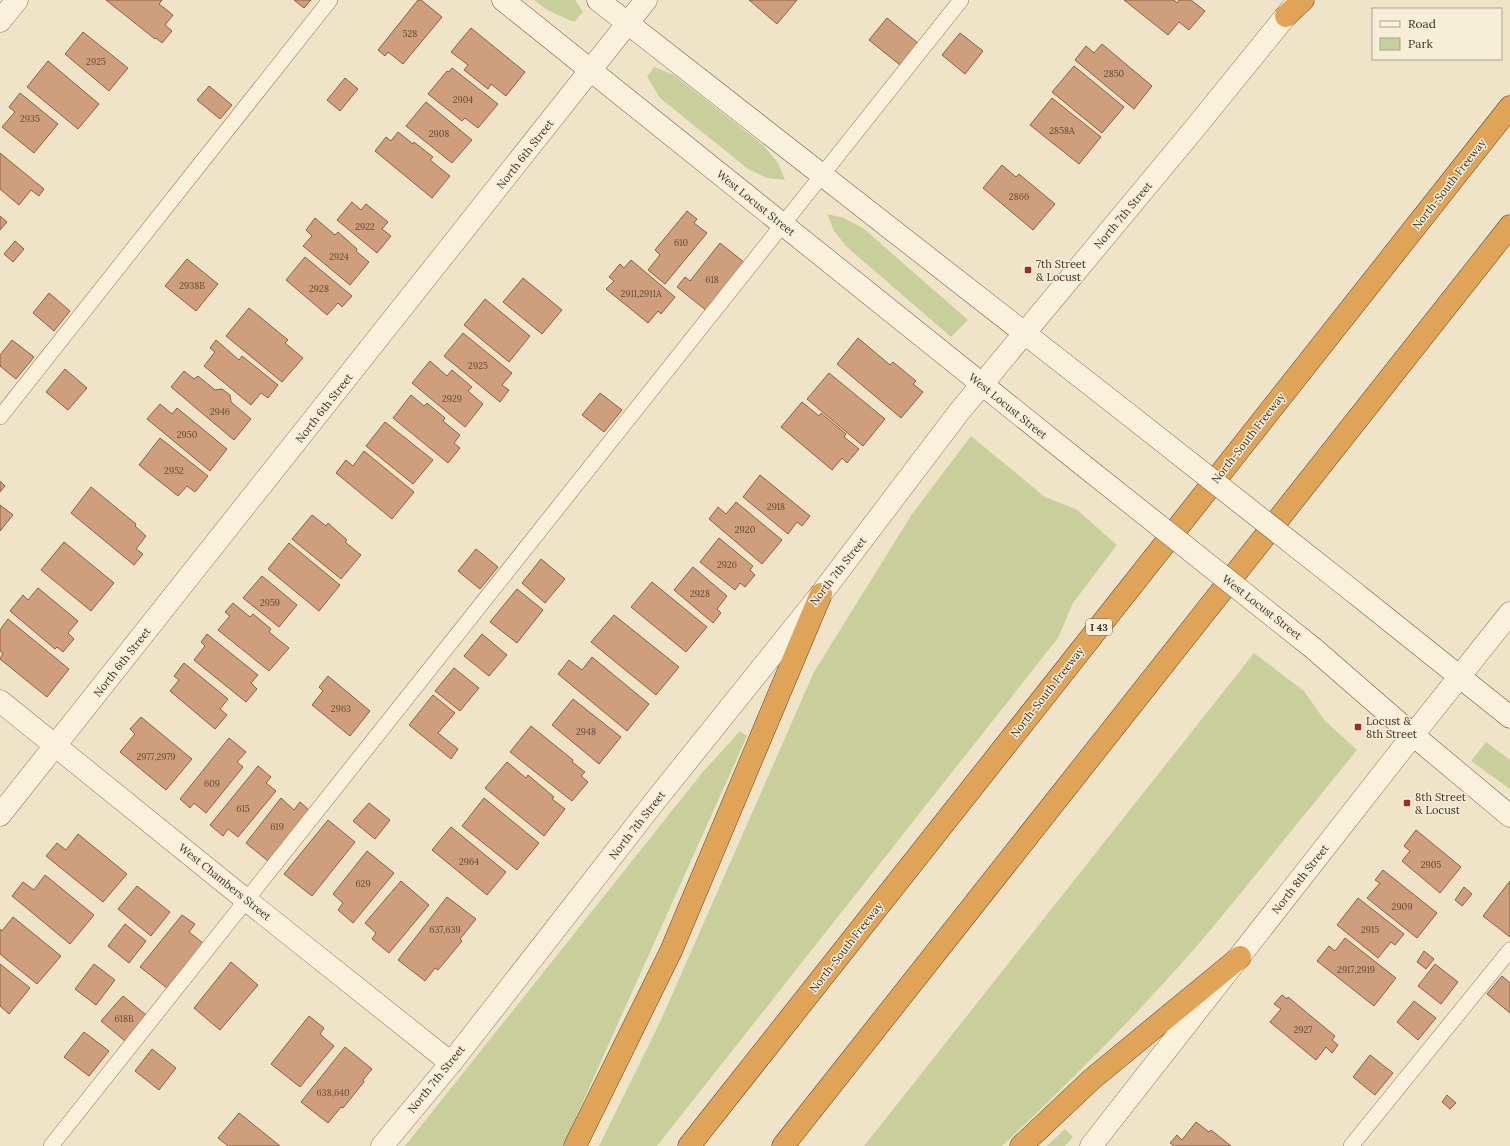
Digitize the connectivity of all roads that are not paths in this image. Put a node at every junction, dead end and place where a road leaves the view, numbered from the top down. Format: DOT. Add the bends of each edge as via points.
graph roads {
  1 [pos="17,0"];
  2 [pos="330,0"];
  3 [pos="503,0"];
  4 [pos="598,0"];
  5 [pos="646,0"];
  6 [pos="961,0"];
  7 [pos="1303,0"];
  8 [pos="1293,8"];
  9 [pos="0,21"];
  10 [pos="628,23"];
  11 [pos="591,71"];
  12 [pos="1510,107"];
  13 [pos="822,175"];
  14 [pos="782,225"];
  15 [pos="1510,226"];
  16 [pos="1025,333"];
  17 [pos="982,385"];
  18 [pos="0,417"];
  19 [pos="821,594"];
  20 [pos="1510,613"];
  21 [pos="1459,677"];
  22 [pos="0,701"];
  23 [pos="1510,717"];
  24 [pos="1413,735"];
  25 [pos="56,746"];
  26 [pos="0,815"];
  27 [pos="1510,816"];
  28 [pos="246,899"];
  29 [pos="1510,950"];
  30 [pos="1240,956"];
  31 [pos="451,1063"];
  32 [pos="51,1146"];
  33 [pos="382,1146"];
  34 [pos="575,1146"];
  35 [pos="689,1146"];
  36 [pos="783,1146"];
  37 [pos="1021,1146"];
  38 [pos="1091,1146"];
  39 [pos="1351,1146"];
  1 -- 9 [label="street"];
  2 -- 18 [label="lane"];
  3 -- 11 [label="street, West Locust Street"];
  4 -- 10 [label="street"];
  5 -- 10 [label="street, North 6th Street"];
  6 -- 13 [label="lane"];
  7 -- 8 [label="highway"];
  8 -- 16 [label="street, North 7th Street"];
  10 -- 11 [label="street, North 6th Street"];
  10 -- 13 [label="street"];
  11 -- 14 [label="street, West Locust Street"];
  11 -- 25 [label="street, North 6th Street"];
  12 -- 35 [label="highway, North-South Freeway / I 43"];
  13 -- 14 [label="lane"];
  13 -- 16 [label="street"];
  14 -- 17 [label="street, West Locust Street"];
  14 -- 28 [label="lane"];
  15 -- 36 [label="highway"];
  16 -- 17 [label="street, North 7th Street"];
  16 -- 21 [label="street, bridge"];
  17 -- 19 [label="street, North 7th Street"];
  17 -- 24 [label="street, West Locust Street, bridge" via="1313,648"];
  19 -- 31 [label="street, North 7th Street"];
  19 -- 34 [label="highway" via="671,951"];
  20 -- 21 [label="street, North 8th Street"];
  21 -- 23 [label="street"];
  21 -- 24 [label="street, North 8th Street"];
  22 -- 25 [label="street, West Chambers Street"];
  24 -- 27 [label="street, West Locust Street"];
  24 -- 30 [label="street, North 8th Street"];
  25 -- 26 [label="street, North 6th Street"];
  25 -- 28 [label="street, West Chambers Street"];
  28 -- 31 [label="street, West Chambers Street"];
  28 -- 32 [label="lane"];
  29 -- 39 [label="lane"];
  30 -- 37 [label="highway" via="1092,1079"];
  30 -- 38 [label="street, North 8th Street"];
  31 -- 33 [label="street, North 7th Street"];
}
